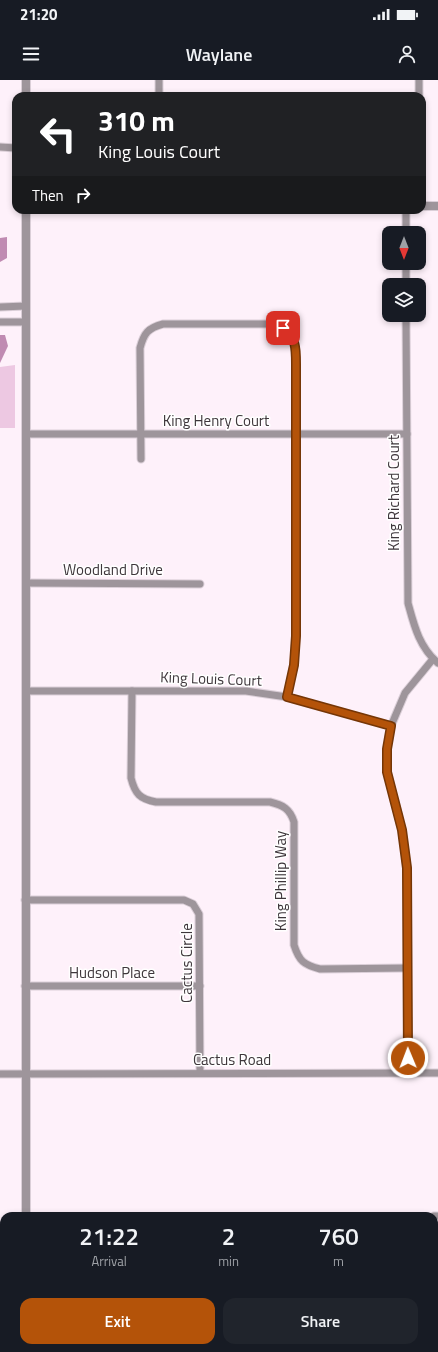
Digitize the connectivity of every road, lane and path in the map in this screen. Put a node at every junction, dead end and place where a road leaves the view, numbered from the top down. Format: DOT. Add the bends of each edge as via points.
graph roads {
  1 [pos="26,80"];
  2 [pos="159,80"];
  3 [pos="419,80"];
  4 [pos="26,92"];
  5 [pos="159,92"];
  6 [pos="419,92"];
  7 [pos="0,148"];
  8 [pos="12,148"];
  9 [pos="426,206"];
  10 [pos="438,206"];
  11 [pos="26,214"];
  12 [pos="406,214"];
  13 [pos="406,226"];
  14 [pos="26,306"];
  15 [pos="0,307"];
  16 [pos="0,322"];
  17 [pos="26,322"];
  18 [pos="406,322"];
  19 [pos="26,434"];
  20 [pos="141,434"];
  21 [pos="296,434"];
  22 [pos="407,434"];
  23 [pos="141,459"];
  24 [pos="26,583"];
  25 [pos="200,584"];
  26 [pos="435,661"];
  27 [pos="26,691"];
  28 [pos="132,691"];
  29 [pos="287,697"];
  30 [pos="391,726"];
  31 [pos="25,900"];
  32 [pos="407,968"];
  33 [pos="25,986"];
  34 [pos="200,986"];
  35 [pos="408,1072"];
  36 [pos="200,1073"];
  37 [pos="438,1073"];
  38 [pos="0,1074"];
  39 [pos="25,1074"];
  40 [pos="26,1212"];
  1 -- 4 [label="street"];
  2 -- 5 [label="street"];
  3 -- 6 [label="street"];
  7 -- 8 [label="street"];
  9 -- 10 [label="street"];
  11 -- 14 [label="street"];
  12 -- 13 [label="street"];
  14 -- 15 [label="street"];
  14 -- 17 [label="street"];
  16 -- 17 [label="street"];
  17 -- 19 [label="street"];
  18 -- 22 [label="street, King Richard Court"];
  19 -- 20 [label="street, King Henry Court"];
  19 -- 24 [label="street"];
  20 -- 21 [label="street, King Henry Court"];
  20 -- 21 [label="street" via="140,348 148,331 163,324 272,324 289,332 294,340"];
  20 -- 23 [label="street"];
  21 -- 22 [label="street, King Henry Court"];
  21 -- 29 [label="street" via="296,636 294,665"];
  22 -- 26 [label="street, King Richard Court" via="408,603 416,634"];
  24 -- 25 [label="street, Woodland Drive"];
  24 -- 27 [label="street"];
  26 -- 30 [label="street" via="405,693"];
  27 -- 28 [label="street, King Louis Court"];
  27 -- 31 [label="street"];
  28 -- 29 [label="street, King Louis Court" via="246,691"];
  28 -- 32 [label="street, King Phillip Way" via="131,778 139,796 156,802 270,802 280,804 292,815 294,945 302,961 308,966 320,969"];
  29 -- 30 [label="street, King Louis Court"];
  30 -- 32 [label="street" via="387,772 402,830 407,868"];
  31 -- 33 [label="street"];
  31 -- 34 [label="street, Cactus Circle" via="189,901 197,908 199,914"];
  32 -- 35 [label="street"];
  33 -- 34 [label="street, Hudson Place"];
  33 -- 39 [label="street"];
  34 -- 36 [label="street, Cactus Circle"];
  35 -- 36 [label="street, Cactus Road"];
  35 -- 37 [label="street, Cactus Road"];
  36 -- 39 [label="street, Cactus Road"];
  38 -- 39 [label="street, Cactus Road"];
  39 -- 40 [label="street"];
}
